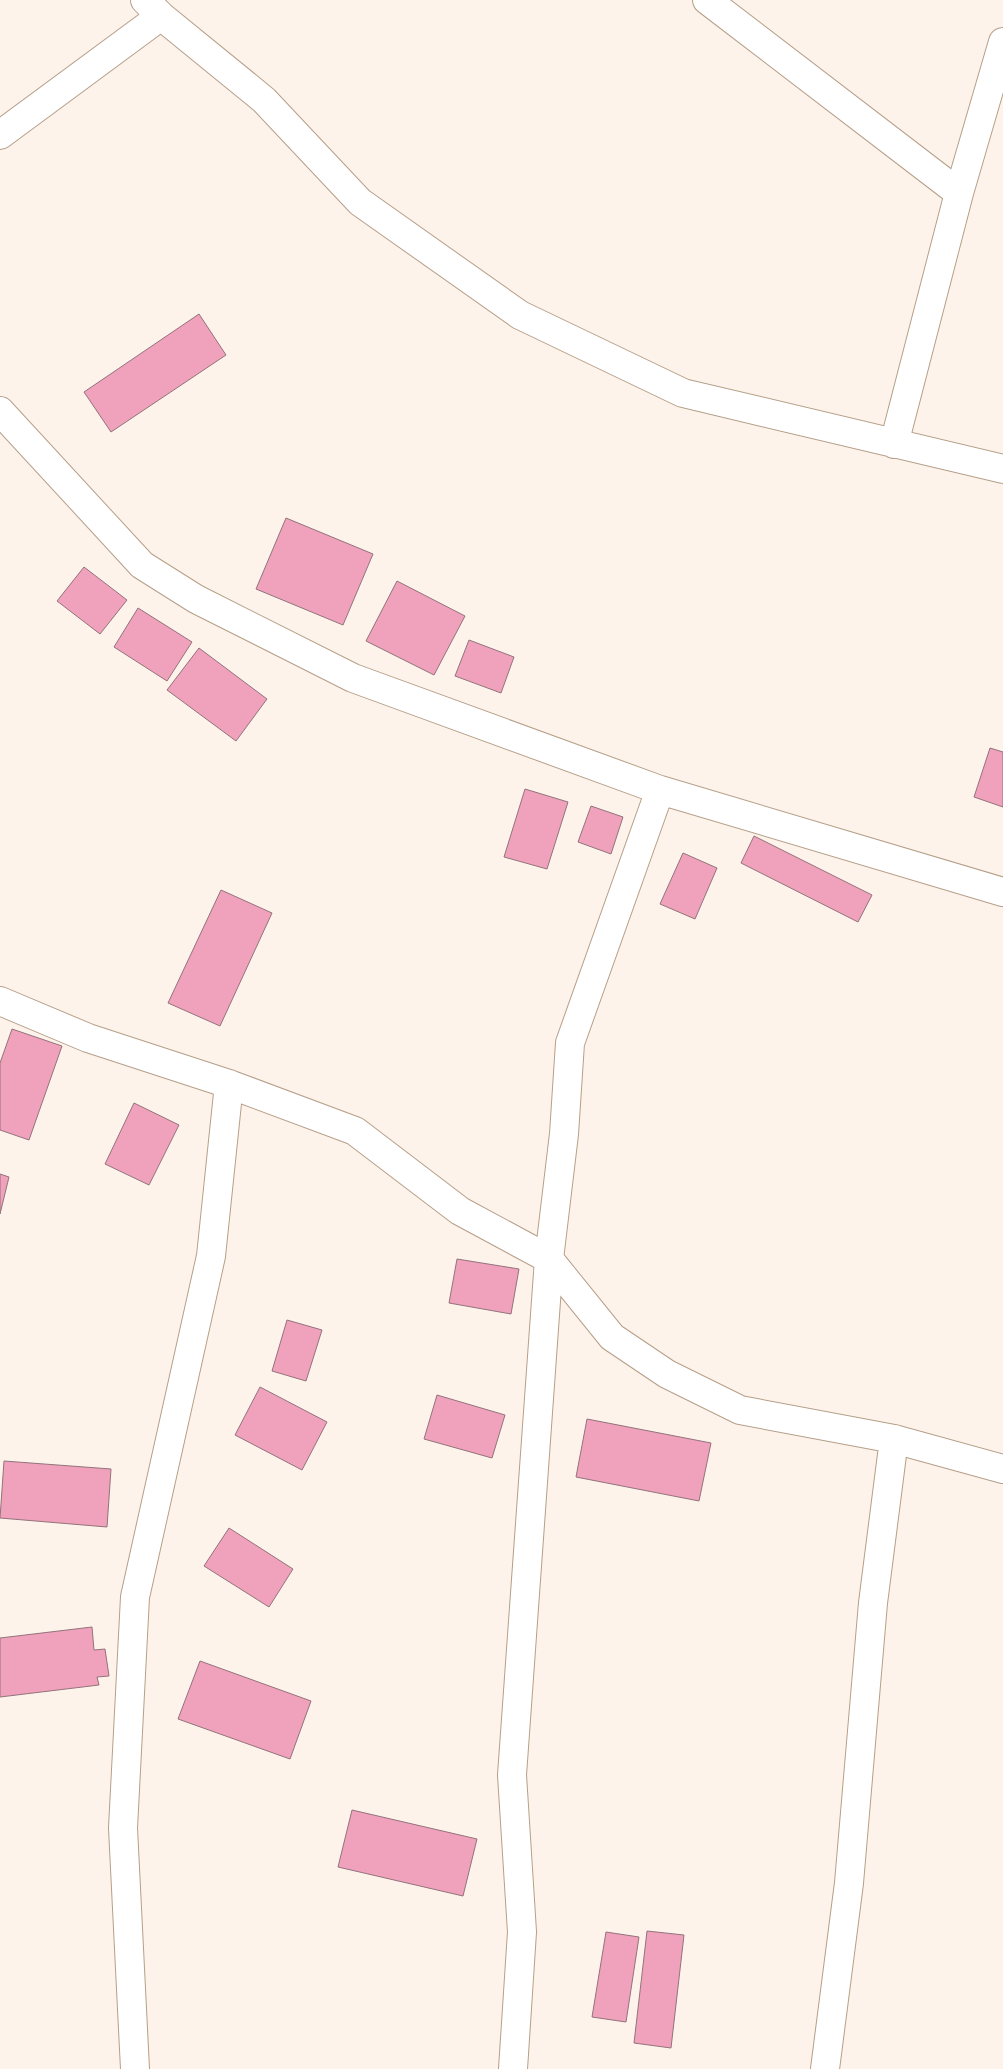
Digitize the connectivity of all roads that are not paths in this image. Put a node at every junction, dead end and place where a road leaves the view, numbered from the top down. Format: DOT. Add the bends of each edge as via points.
graph roads {
  1 [pos="707,0"];
  2 [pos="153,8"];
  3 [pos="1003,42"];
  4 [pos="0,134"];
  5 [pos="959,193"];
  6 [pos="0,410"];
  7 [pos="894,444"];
  8 [pos="1003,469"];
  9 [pos="660,790"];
  10 [pos="1003,892"];
  11 [pos="0,1001"];
  12 [pos="229,1084"];
  13 [pos="549,1259"];
  14 [pos="894,1439"];
  15 [pos="1003,1469"];
  16 [pos="135,2069"];
  17 [pos="514,2069"];
  18 [pos="826,2069"];
  1 -- 5 [label="street"];
  2 -- 4 [label="street"];
  2 -- 7 [label="street" via="264,100 360,202 520,315 683,393"];
  3 -- 5 [label="street"];
  5 -- 7 [label="street"];
  6 -- 9 [label="street" via="142,565 196,599 353,678"];
  7 -- 8 [label="street"];
  9 -- 10 [label="street"];
  9 -- 13 [label="street" via="570,1043 564,1134"];
  11 -- 12 [label="street" via="88,1038"];
  12 -- 13 [label="street" via="355,1131 460,1211"];
  12 -- 16 [label="street" via="211,1256 135,1597 123,1828"];
  13 -- 14 [label="street" via="612,1337 666,1374 740,1410"];
  13 -- 17 [label="street" via="512,1774 522,1932"];
  14 -- 15 [label="street"];
  14 -- 18 [label="street" via="873,1602 848,1883"];
}
